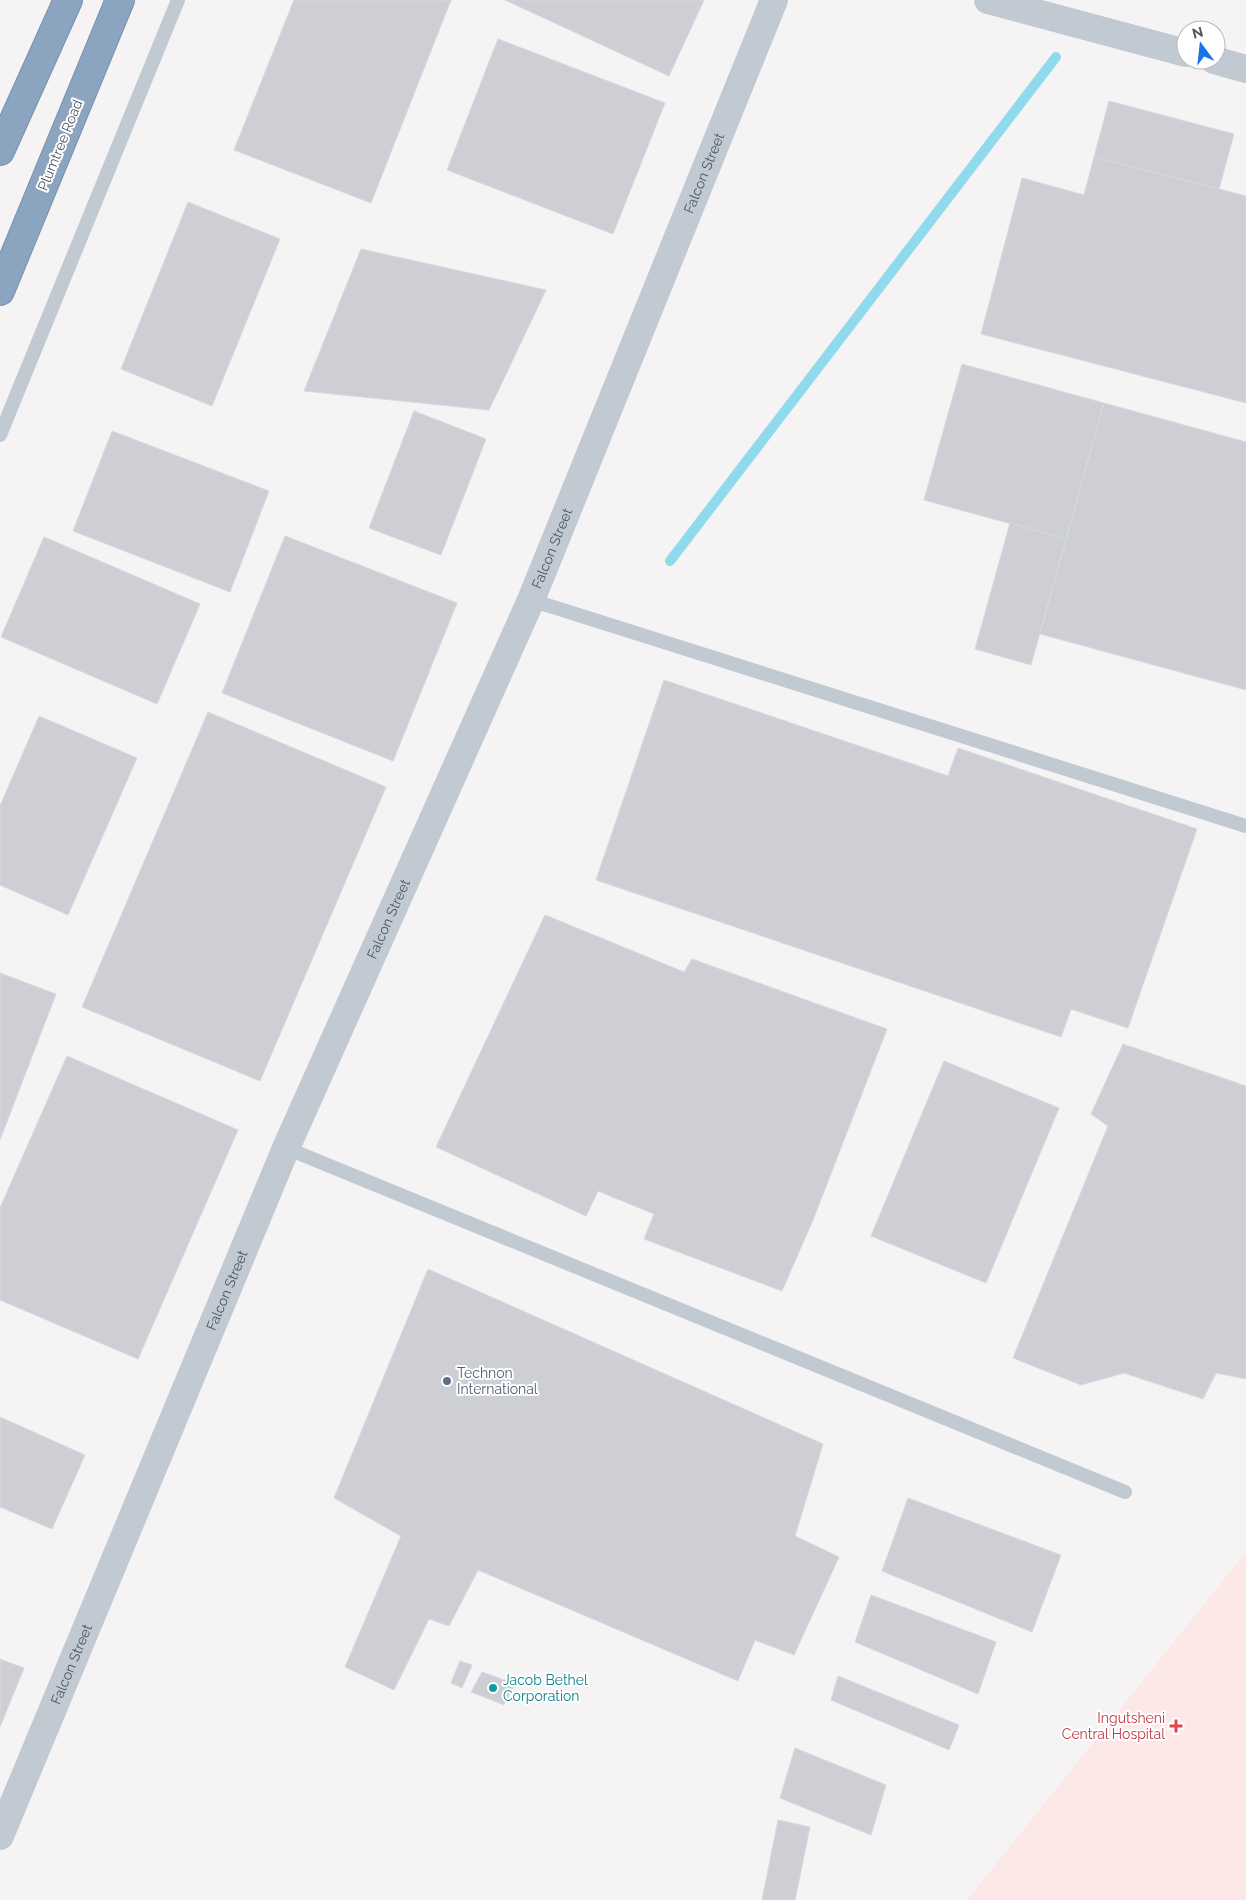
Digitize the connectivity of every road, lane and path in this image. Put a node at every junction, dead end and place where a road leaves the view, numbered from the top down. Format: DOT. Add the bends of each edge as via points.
graph roads {
  1 [pos="68,0"];
  2 [pos="120,0"];
  3 [pos="178,0"];
  4 [pos="774,0"];
  5 [pos="988,0"];
  6 [pos="1176,50"];
  7 [pos="1226,63"];
  8 [pos="1246,69"];
  9 [pos="0,151"];
  10 [pos="0,291"];
  11 [pos="0,435"];
  12 [pos="531,600"];
  13 [pos="1246,826"];
  14 [pos="286,1148"];
  15 [pos="1125,1492"];
  16 [pos="0,1836"];
  1 -- 9 [label="highway"];
  2 -- 10 [label="highway, Plumtree Road"];
  3 -- 11 [label="lane"];
  4 -- 12 [label="street, Falcon Street"];
  5 -- 6 [label="street"];
  7 -- 8 [label="street"];
  12 -- 13 [label="lane"];
  12 -- 14 [label="street, Falcon Street"];
  14 -- 15 [label="lane"];
  14 -- 16 [label="street, Falcon Street"];
}
